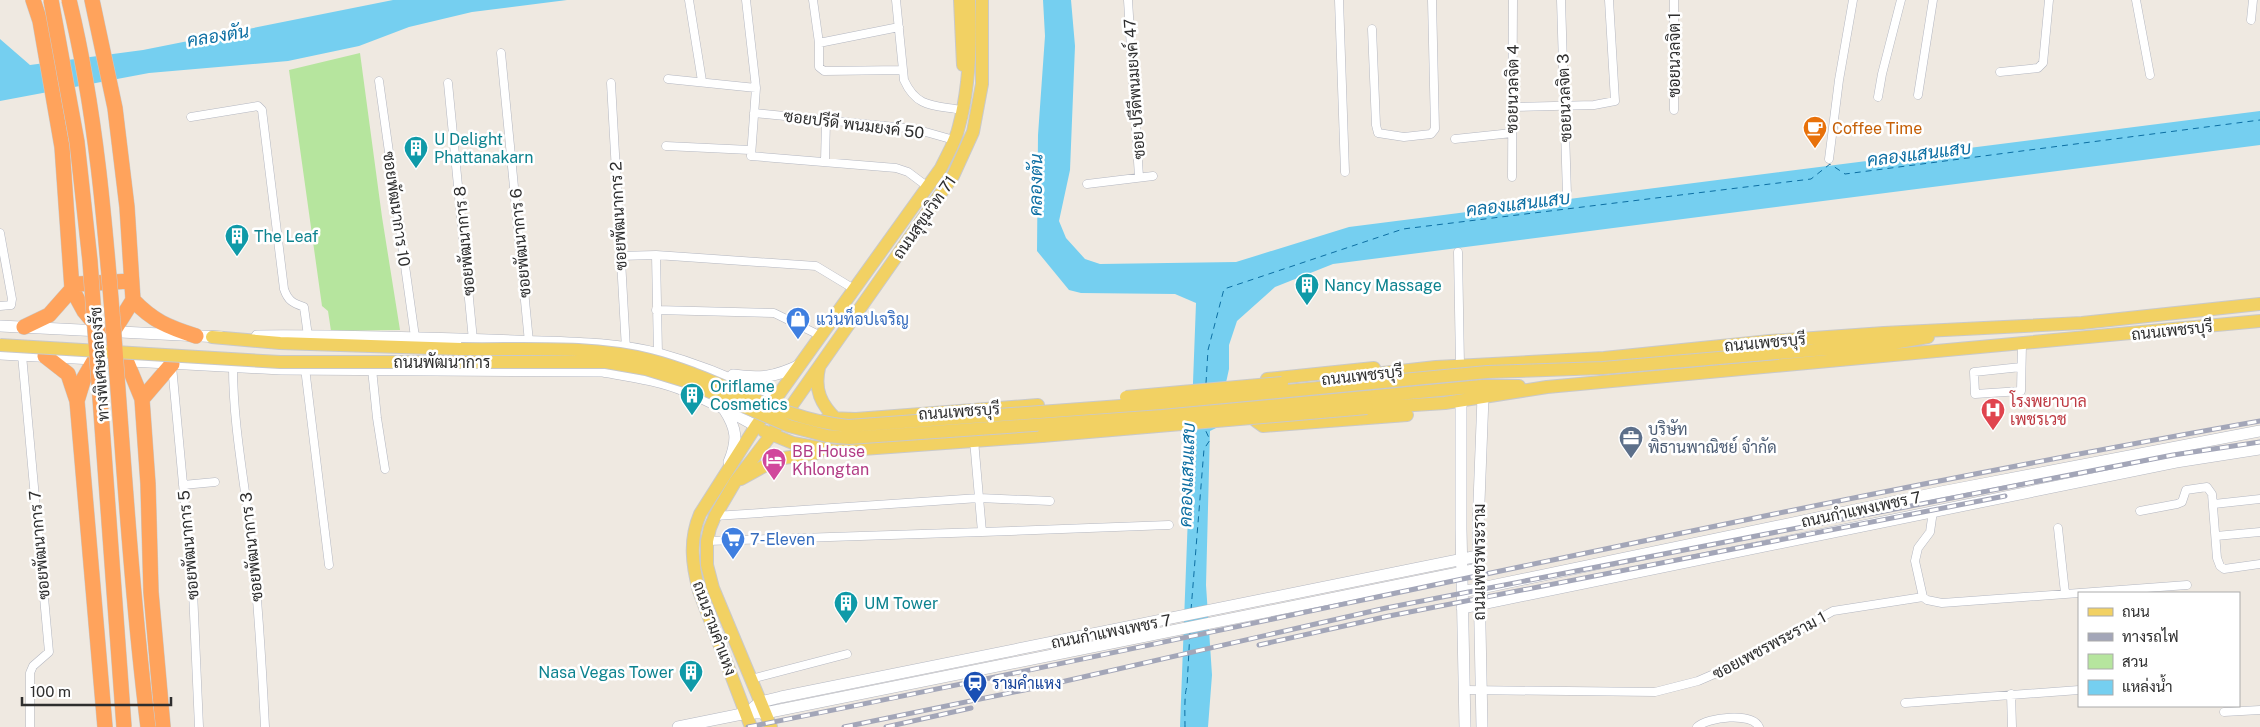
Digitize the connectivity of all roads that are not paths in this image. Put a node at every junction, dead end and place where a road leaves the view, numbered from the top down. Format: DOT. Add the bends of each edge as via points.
graph roads {
  1 [pos="33,0"];
  2 [pos="51,0"];
  3 [pos="70,0"];
  4 [pos="92,0"];
  5 [pos="689,0"];
  6 [pos="746,0"];
  7 [pos="812,0"];
  8 [pos="896,0"];
  9 [pos="970,0"];
  10 [pos="989,0"];
  11 [pos="1128,0"];
  12 [pos="1338,0"];
  13 [pos="1432,0"];
  14 [pos="1513,0"];
  15 [pos="1561,0"];
  16 [pos="1610,0"];
  17 [pos="1674,0"];
  18 [pos="1854,0"];
  19 [pos="1901,0"];
  20 [pos="1933,0"];
  21 [pos="2049,0"];
  22 [pos="2136,0"];
  23 [pos="2253,0"];
  24 [pos="2251,20"];
  25 [pos="899,27"];
  26 [pos="1372,29"];
  27 [pos="818,43"];
  28 [pos="501,54"];
  29 [pos="903,70"];
  30 [pos="2000,72"];
  31 [pos="2150,75"];
  32 [pos="668,79"];
  33 [pos="379,81"];
  34 [pos="702,81"];
  35 [pos="448,82"];
  36 [pos="611,83"];
  37 [pos="982,84"];
  38 [pos="756,88"];
  39 [pos="1918,95"];
  40 [pos="1878,97"];
  41 [pos="1565,106"];
  42 [pos="1512,107"];
  43 [pos="962,110"];
  44 [pos="1674,110"];
  45 [pos="754,113"];
  46 [pos="191,117"];
  47 [pos="826,120"];
  48 [pos="1512,132"];
  49 [pos="1455,139"];
  50 [pos="954,140"];
  51 [pos="666,146"];
  52 [pos="751,153"];
  53 [pos="1829,159"];
  54 [pos="824,162"];
  55 [pos="1344,172"];
  56 [pos="1153,176"];
  57 [pos="1139,177"];
  58 [pos="1512,177"];
  59 [pos="1087,184"];
  60 [pos="928,187"];
  61 [pos="1567,195"];
  62 [pos="0,234"];
  63 [pos="1458,252"];
  64 [pos="656,255"];
  65 [pos="620,256"];
  66 [pos="131,281"];
  67 [pos="72,287"];
  68 [pos="854,289"];
  69 [pos="133,300"];
  70 [pos="2260,303"];
  71 [pos="0,306"];
  72 [pos="656,310"];
  73 [pos="2260,321"];
  74 [pos="0,326"];
  75 [pos="24,327"];
  76 [pos="107,328"];
  77 [pos="1952,331"];
  78 [pos="196,336"];
  79 [pos="308,336"];
  80 [pos="821,336"];
  81 [pos="212,337"];
  82 [pos="415,337"];
  83 [pos="473,340"];
  84 [pos="529,342"];
  85 [pos="2022,344"];
  86 [pos="0,345"];
  87 [pos="624,348"];
  88 [pos="0,354"];
  89 [pos="658,354"];
  90 [pos="22,356"];
  91 [pos="45,356"];
  92 [pos="95,359"];
  93 [pos="126,360"];
  94 [pos="172,364"];
  95 [pos="800,365"];
  96 [pos="820,365"];
  97 [pos="1460,366"];
  98 [pos="233,367"];
  99 [pos="1436,367"];
  100 [pos="2021,367"];
  101 [pos="305,368"];
  102 [pos="372,369"];
  103 [pos="712,371"];
  104 [pos="619,374"];
  105 [pos="1547,387"];
  106 [pos="1483,397"];
  107 [pos="142,399"];
  108 [pos="78,400"];
  109 [pos="775,400"];
  110 [pos="1461,401"];
  111 [pos="1367,403"];
  112 [pos="1445,403"];
  113 [pos="790,407"];
  114 [pos="724,408"];
  115 [pos="1184,408"];
  116 [pos="950,412"];
  117 [pos="836,419"];
  118 [pos="1000,422"];
  119 [pos="756,426"];
  120 [pos="871,431"];
  121 [pos="2260,431"];
  122 [pos="771,434"];
  123 [pos="974,440"];
  124 [pos="2260,449"];
  125 [pos="836,452"];
  126 [pos="385,469"];
  127 [pos="729,479"];
  128 [pos="215,482"];
  129 [pos="183,486"];
  130 [pos="979,498"];
  131 [pos="2260,499"];
  132 [pos="1050,501"];
  133 [pos="2214,504"];
  134 [pos="1933,510"];
  135 [pos="2140,511"];
  136 [pos="715,516"];
  137 [pos="1169,525"];
  138 [pos="2058,528"];
  139 [pos="982,532"];
  140 [pos="2260,532"];
  141 [pos="2216,536"];
  142 [pos="708,541"];
  143 [pos="1478,556"];
  144 [pos="1462,559"];
  145 [pos="2260,564"];
  146 [pos="330,565"];
  147 [pos="1478,569"];
  148 [pos="1462,572"];
  149 [pos="2187,585"];
  150 [pos="1479,588"];
  151 [pos="1462,592"];
  152 [pos="2078,592"];
  153 [pos="2080,592"];
  154 [pos="2065,593"];
  155 [pos="1923,597"];
  156 [pos="1479,604"];
  157 [pos="1255,607"];
  158 [pos="1462,608"];
  159 [pos="847,654"];
  160 [pos="751,679"];
  161 [pos="1465,690"];
  162 [pos="2078,690"];
  163 [pos="1481,691"];
  164 [pos="2011,694"];
  165 [pos="1905,702"];
  166 [pos="763,708"];
  167 [pos="2260,710"];
  168 [pos="2224,712"];
  169 [pos="747,713"];
  170 [pos="30,727"];
  171 [pos="105,727"];
  172 [pos="124,727"];
  173 [pos="148,727"];
  174 [pos="163,727"];
  175 [pos="199,727"];
  176 [pos="265,727"];
  177 [pos="678,727"];
  178 [pos="751,727"];
  179 [pos="772,727"];
  180 [pos="1465,727"];
  181 [pos="1482,727"];
  182 [pos="1697,727"];
  183 [pos="1759,727"];
  184 [pos="2012,727"];
  1 -- 67 [label="highway" via="40,21 62,147"];
  2 -- 172 [label="highway, ทางพิเศษฉลองรัช, bridge" via="77,142 90,261"];
  3 -- 173 [label="highway, ทางพิเศษฉลองรัช, bridge" via="97,146 138,642"];
  4 -- 66 [label="highway" via="115,108 127,207"];
  5 -- 34 [label="street"];
  6 -- 38 [label="street"];
  7 -- 27 [label="street"];
  8 -- 25 [label="street"];
  9 -- 37 [label="main road, ถนนสุขุมวิท 71"];
  9 -- 43 [label="main road, ถนนสุขุมวิท 71" via="971,47"];
  10 -- 37 [label="main road" via="991,58 988,76"];
  11 -- 57 [label="street, ซอย ปรีดีพนมยงค์ 47"];
  12 -- 55 [label="street"];
  13 -- 26 [label="street" via="1435,129 1431,134 1404,137 1378,133"];
  14 -- 42 [label="street, ซอยนวลจิต 4"];
  15 -- 41 [label="street, ซอยนวลจิต 3"];
  16 -- 41 [label="street" via="1615,101"];
  17 -- 44 [label="street, ซอยนวลจิต 1"];
  18 -- 53 [label="street"];
  19 -- 40 [label="street"];
  20 -- 39 [label="street"];
  21 -- 30 [label="street" via="2042,63 2038,68"];
  22 -- 31 [label="street"];
  23 -- 24 [label="street"];
  25 -- 27 [label="street"];
  25 -- 29 [label="street"];
  27 -- 29 [label="street" via="819,67 824,71"];
  28 -- 84 [label="street, ซอยพัฒนาการ 6"];
  29 -- 43 [label="street" via="909,90 922,102"];
  32 -- 34 [label="street"];
  33 -- 82 [label="street, ซอยพัฒนาการ 10"];
  34 -- 38 [label="street"];
  35 -- 83 [label="street, ซอยพัฒนาการ 8"];
  36 -- 65 [label="street, ซอยพัฒนาการ 2"];
  37 -- 96 [label="main road, ถนนสุขุมวิท 71" via="974,132 954,176"];
  38 -- 45 [label="street"];
  41 -- 42 [label="street"];
  41 -- 61 [label="street, ซอยนวลจิต 3"];
  42 -- 48 [label="street, ซอยนวลจิต 4"];
  43 -- 50 [label="main road, ถนนสุขุมวิท 71"];
  45 -- 47 [label="street, ซอยปรีดี พนมยงค์ 50"];
  45 -- 52 [label="street"];
  46 -- 79 [label="street" via="258,106 262,110 284,289 291,302 304,307"];
  47 -- 50 [label="street, ซอยปรีดี พนมยงค์ 50" via="914,129"];
  47 -- 54 [label="street"];
  48 -- 49 [label="street"];
  48 -- 58 [label="street, ซอยนวลจิต 4"];
  50 -- 60 [label="main road, ถนนสุขุมวิท 71"];
  51 -- 52 [label="street"];
  52 -- 54 [label="street"];
  54 -- 60 [label="street" via="896,168 908,172"];
  56 -- 57 [label="street"];
  57 -- 59 [label="street"];
  60 -- 68 [label="main road, ถนนสุขุมวิท 71"];
  62 -- 71 [label="street" via="12,299 10,305"];
  63 -- 97 [label="street"];
  64 -- 65 [label="street"];
  64 -- 68 [label="street" via="816,266"];
  64 -- 72 [label="street"];
  65 -- 87 [label="street, ซอยพัฒนาการ 2"];
  66 -- 67 [label="highway"];
  66 -- 69 [label="highway"];
  67 -- 75 [label="highway" via="49,315"];
  67 -- 76 [label="highway" via="84,311"];
  68 -- 80 [label="main road, ถนนสุขุมวิท 71"];
  69 -- 76 [label="highway"];
  69 -- 78 [label="highway" via="164,325"];
  70 -- 77 [label="main road, ถนนเพชรบุรี" via="2082,323"];
  72 -- 80 [label="street" via="774,313"];
  72 -- 89 [label="street"];
  73 -- 85 [label="main road, ถนนเพชรบุรี"];
  74 -- 75 [label="street, ถนนพัฒนาการ"];
  75 -- 76 [label="street, ถนนพัฒนาการ"];
  76 -- 78 [label="street, ถนนพัฒนาการ"];
  76 -- 92 [label="street"];
  76 -- 93 [label="street"];
  77 -- 97 [label="main road, ถนนเพชรบุรี" via="1770,341 1604,358"];
  77 -- 120 [label="main road, ถนนเพชรบุรี, bridge" via="1887,344 1603,368 1487,372"];
  78 -- 81 [label="street, ถนนพัฒนาการ"];
  79 -- 81 [label="street, ถนนพัฒนาการ"];
  79 -- 82 [label="street, ถนนพัฒนาการ"];
  80 -- 95 [label="main road, ถนนสุขุมวิท 71"];
  81 -- 120 [label="main road, ถนนพัฒนาการ, bridge" via="280,343 606,351 652,360 808,420"];
  82 -- 83 [label="street, ถนนพัฒนาการ"];
  83 -- 84 [label="street, ถนนพัฒนาการ"];
  84 -- 87 [label="street, ถนนพัฒนาการ"];
  85 -- 100 [label="street"];
  85 -- 105 [label="main road, ถนนเพชรบุรี"];
  86 -- 120 [label="main road, ถนนพัฒนาการ, bridge" via="280,362 606,362 646,369 684,381 808,432 849,438"];
  87 -- 89 [label="street, ถนนพัฒนาการ"];
  87 -- 104 [label="street" via="625,364"];
  88 -- 90 [label="street, ถนนพัฒนาการ"];
  89 -- 103 [label="street, ถนนพัฒนาการ"];
  90 -- 91 [label="street, ถนนพัฒนาการ"];
  90 -- 170 [label="street, ซอยพัฒนาการ 7" via="49,652 32,666 30,673"];
  91 -- 92 [label="street, ถนนพัฒนาการ"];
  91 -- 108 [label="highway" via="68,374"];
  92 -- 93 [label="street, ถนนพัฒนาการ"];
  92 -- 108 [label="highway" via="84,378"];
  93 -- 94 [label="street, ถนนพัฒนาการ"];
  93 -- 107 [label="highway"];
  94 -- 98 [label="street, ถนนพัฒนาการ"];
  94 -- 107 [label="highway"];
  94 -- 129 [label="street, ซอยพัฒนาการ 5"];
  95 -- 103 [label="street" via="760,378"];
  95 -- 109 [label="main road, ถนนสุขุมวิท 71"];
  96 -- 113 [label="main road, ถนนสุขุมวิท 71"];
  96 -- 117 [label="main road" via="817,378 819,396"];
  97 -- 99 [label="main road, ถนนเพชรบุรี"];
  98 -- 101 [label="street, ถนนพัฒนาการ"];
  98 -- 176 [label="street, ซอยพัฒนาการ 3" via="233,396 262,656"];
  99 -- 112 [label="main road" via="1399,365 1256,380 1243,397 1245,409 1250,418 1263,426 1414,414"];
  99 -- 116 [label="main road, ถนนเพชรบุรี, bridge"];
  100 -- 100 [label="street" via="2021,391 1975,394 1974,372"];
  101 -- 102 [label="street, ถนนพัฒนาการ"];
  101 -- 146 [label="street"];
  102 -- 104 [label="street, ถนนพัฒนาการ"];
  102 -- 126 [label="street"];
  103 -- 109 [label="street, ถนนพัฒนาการ"];
  104 -- 114 [label="street, ถนนพัฒนาการ" via="685,390"];
  105 -- 106 [label="main road, ถนนเพชรบุรี"];
  105 -- 111 [label="main road, ถนนเพชรบุรี" via="1482,386"];
  106 -- 110 [label="main road, ถนนเพชรบุรี"];
  106 -- 143 [label="street, ถนนเพชรพระราม"];
  107 -- 174 [label="highway" via="151,592"];
  108 -- 171 [label="highway"];
  109 -- 113 [label="main road, ถนนเพชรบุรี"];
  109 -- 119 [label="main road, ถนนรามคำแหง"];
  110 -- 112 [label="main road, ถนนเพชรบุรี"];
  110 -- 144 [label="street, ถนนเพชรพระราม"];
  111 -- 112 [label="main road, ถนนเพชรบุรี"];
  111 -- 120 [label="main road, ถนนเพชรบุรี, bridge"];
  111 -- 123 [label="main road, ถนนเพชรบุรี, bridge"];
  113 -- 117 [label="main road, ถนนเพชรบุรี"];
  113 -- 122 [label="main road, ถนนรามคำแหง"];
  114 -- 119 [label="street, ถนนพัฒนาการ"];
  114 -- 127 [label="street" via="733,422 735,442"];
  115 -- 118 [label="main road"];
  116 -- 117 [label="main road, ถนนเพชรบุรี"];
  116 -- 118 [label="main road"];
  118 -- 123 [label="main road"];
  119 -- 122 [label="main road, ถนนเพชรบุรี"];
  119 -- 127 [label="main road, ถนนรามคำแหง"];
  121 -- 150 [label="street, ถนนกำแพงเพชร 7" via="1941,492"];
  122 -- 125 [label="main road, ถนนเพชรบุรี" via="793,443"];
  122 -- 127 [label="main road, ถนนรามคำแหง"];
  123 -- 125 [label="main road, ถนนเพชรบุรี"];
  123 -- 130 [label="street"];
  124 -- 134 [label="street, ถนนกำแพงเพชร 7" via="2176,462"];
  125 -- 127 [label="main road" via="777,459"];
  127 -- 136 [label="main road, ถนนรามคำแหง"];
  127 -- 169 [label="main road, ถนนรามคำแหง" via="700,514 695,526 693,567"];
  128 -- 129 [label="street"];
  129 -- 175 [label="street, ซอยพัฒนาการ 5" via="193,590"];
  130 -- 132 [label="street"];
  130 -- 136 [label="street"];
  130 -- 139 [label="street"];
  131 -- 133 [label="street"];
  133 -- 135 [label="street" via="2211,490 2203,486 2185,490 2180,503"];
  133 -- 141 [label="street"];
  134 -- 155 [label="street" via="1930,532 1918,548 1915,561"];
  134 -- 156 [label="street, ถนนกำแพงเพชร 7"];
  136 -- 142 [label="main road, ถนนรามคำแหง"];
  137 -- 139 [label="street"];
  138 -- 154 [label="street"];
  139 -- 142 [label="street"];
  140 -- 141 [label="street"];
  141 -- 145 [label="street" via="2220,566 2224,569"];
  142 -- 160 [label="main road, ถนนรามคำแหง" via="707,565 713,588"];
  143 -- 144 [label="street, ถนนกำแพงเพชร 7"];
  143 -- 147 [label="street, ถนนเพชรพระราม"];
  144 -- 148 [label="street, ถนนเพชรพระราม"];
  144 -- 157 [label="street, ถนนกำแพงเพชร 7"];
  147 -- 148 [label="street, ถนนกำแพงเพชร 7"];
  147 -- 150 [label="street, ถนนเพชรพระราม"];
  148 -- 151 [label="street, ถนนเพชรพระราม"];
  148 -- 157 [label="street, ถนนกำแพงเพชร 7"];
  149 -- 153 [label="street"];
  150 -- 151 [label="street, ถนนกำแพงเพชร 7"];
  150 -- 156 [label="street, ถนนเพชรพระราม"];
  151 -- 158 [label="street, ถนนเพชรพระราม"];
  152 -- 154 [label="street"];
  154 -- 155 [label="street" via="1942,603"];
  155 -- 163 [label="street, ซอยเพชรพระราม 1" via="1833,611 1742,662 1698,681 1655,692"];
  156 -- 158 [label="street, ถนนกำแพงเพชร 7"];
  156 -- 163 [label="street, ถนนเพชรพระราม"];
  157 -- 166 [label="street, ถนนกำแพงเพชร 7"];
  158 -- 161 [label="street, ถนนเพชรพระราม"];
  159 -- 160 [label="street"];
  160 -- 166 [label="main road, ถนนรามคำแหง"];
  161 -- 163 [label="street, ซอยเพชรพระราม 1"];
  161 -- 180 [label="street, ถนนเพชรพระราม"];
  162 -- 164 [label="street"];
  163 -- 181 [label="street, ถนนเพชรพระราม"];
  164 -- 165 [label="street"];
  164 -- 184 [label="street"];
  166 -- 169 [label="street, ถนนกำแพงเพชร 7"];
  166 -- 179 [label="main road, ถนนรามคำแหง"];
  167 -- 168 [label="street"];
  169 -- 177 [label="street, ถนนกำแพงเพชร 7"];
  169 -- 178 [label="main road, ถนนรามคำแหง"];
  182 -- 183 [label="street" via="1707,722 1744,717"];
}
